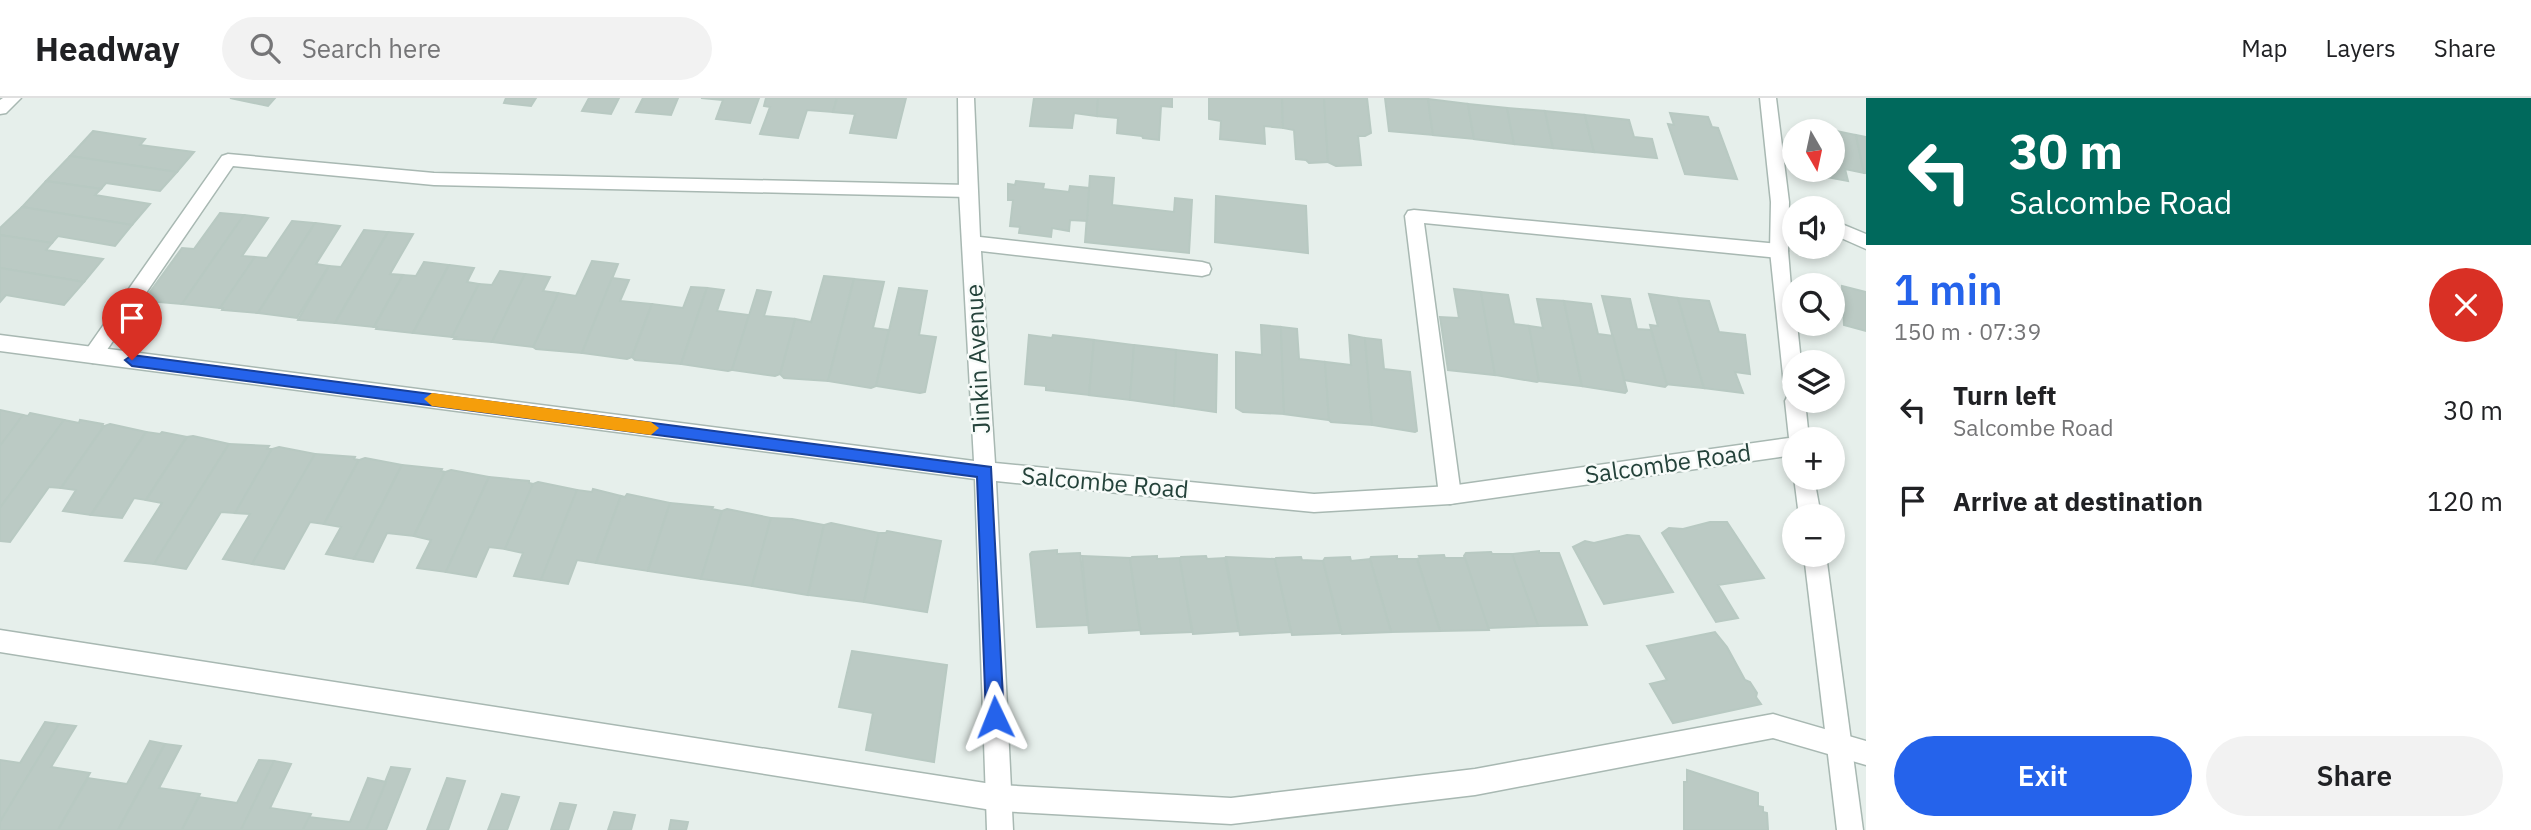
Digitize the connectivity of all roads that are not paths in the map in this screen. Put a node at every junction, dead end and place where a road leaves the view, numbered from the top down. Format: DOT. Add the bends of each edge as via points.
graph roads {
  1 [pos="13,98"];
  2 [pos="966,98"];
  3 [pos="1768,98"];
  4 [pos="0,109"];
  5 [pos="968,191"];
  6 [pos="1785,196"];
  7 [pos="1845,232"];
  8 [pos="1782,234"];
  9 [pos="1866,242"];
  10 [pos="971,243"];
  11 [pos="1779,251"];
  12 [pos="1202,270"];
  13 [pos="0,343"];
  14 [pos="1790,350"];
  15 [pos="93,355"];
  16 [pos="1782,448"];
  17 [pos="985,471"];
  18 [pos="1450,495"];
  19 [pos="1817,567"];
  20 [pos="0,641"];
  21 [pos="1841,745"];
  22 [pos="1866,753"];
  23 [pos="998,798"];
  24 [pos="1000,830"];
  25 [pos="1850,830"];
  1 -- 4 [label="street"];
  2 -- 5 [label="street, Jinkin Avenue"];
  3 -- 6 [label="street"];
  5 -- 10 [label="street, Jinkin Avenue"];
  5 -- 15 [label="street" via="434,179 229,160"];
  7 -- 9 [label="street"];
  8 -- 11 [label="street"];
  10 -- 12 [label="street"];
  10 -- 17 [label="street, Jinkin Avenue"];
  11 -- 14 [label="street"];
  11 -- 18 [label="street" via="1414,216"];
  13 -- 15 [label="street, Salcombe Road"];
  15 -- 17 [label="street, Salcombe Road"];
  16 -- 18 [label="street, Salcombe Road"];
  17 -- 18 [label="street, Salcombe Road" via="1314,503"];
  17 -- 23 [label="street, Jinkin Avenue"];
  19 -- 21 [label="street"];
  20 -- 23 [label="street"];
  21 -- 22 [label="street"];
  21 -- 23 [label="street" via="1773,726 1475,782 1231,811"];
  21 -- 25 [label="street"];
  23 -- 24 [label="street, Jinkin Avenue"];
}
